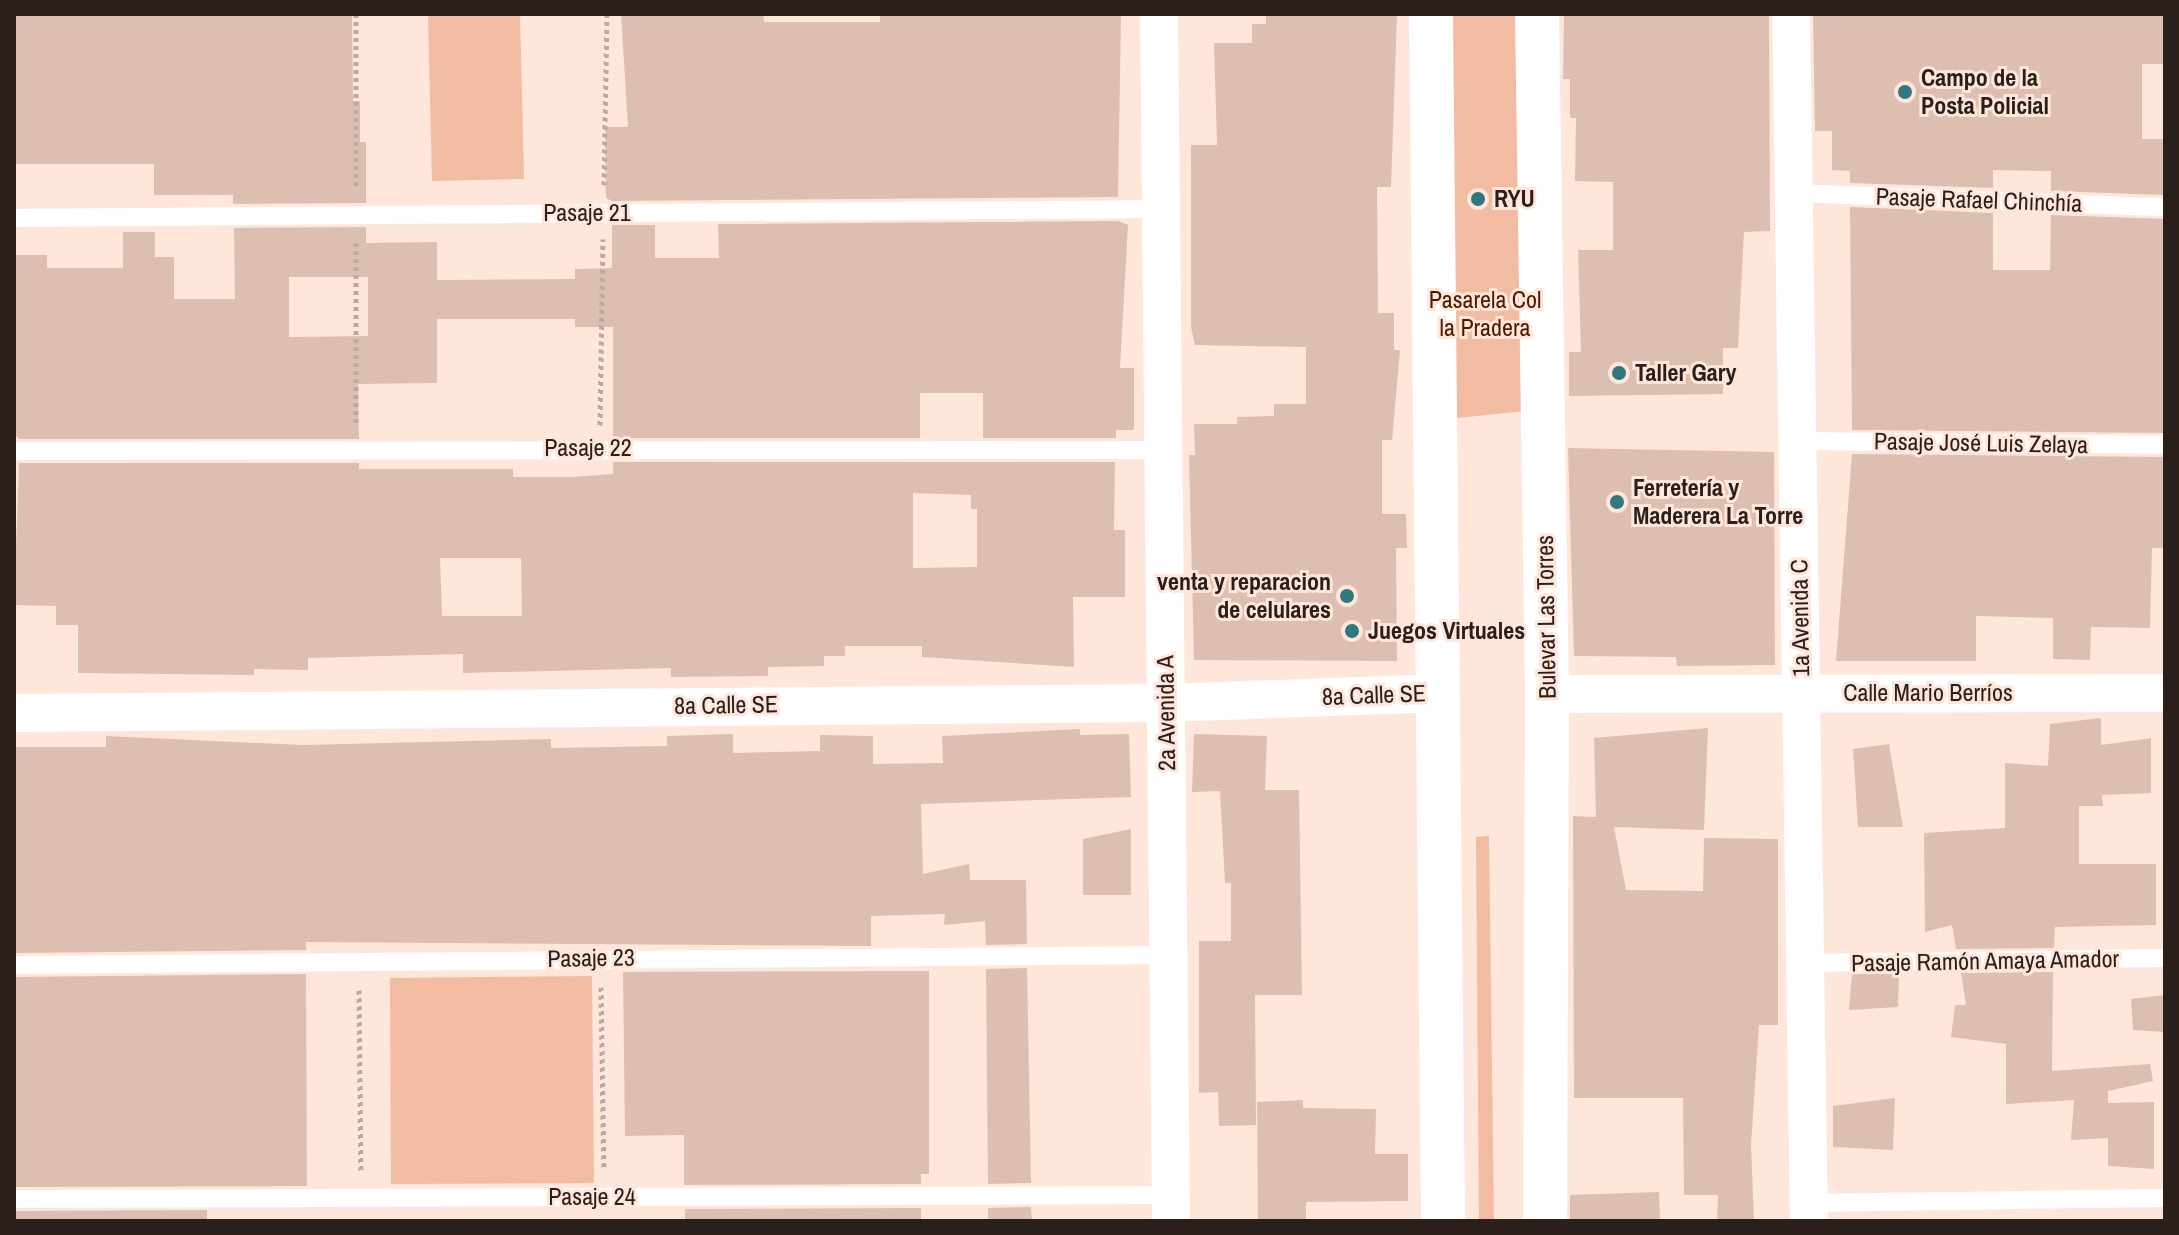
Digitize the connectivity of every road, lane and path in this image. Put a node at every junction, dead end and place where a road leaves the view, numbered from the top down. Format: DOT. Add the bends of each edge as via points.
graph roads {
  1 [pos="1159,14"];
  2 [pos="1431,14"];
  3 [pos="1537,14"];
  4 [pos="1791,14"];
  5 [pos="1794,193"];
  6 [pos="2165,207"];
  7 [pos="1161,209"];
  8 [pos="14,218"];
  9 [pos="1797,441"];
  10 [pos="2165,445"];
  11 [pos="1163,450"];
  12 [pos="14,451"];
  13 [pos="1439,693"];
  14 [pos="1801,693"];
  15 [pos="2165,693"];
  16 [pos="1547,694"];
  17 [pos="1166,703"];
  18 [pos="14,713"];
  19 [pos="1168,955"];
  20 [pos="601,958"];
  21 [pos="2165,958"];
  22 [pos="359,961"];
  23 [pos="1805,963"];
  24 [pos="14,965"];
  25 [pos="604,1197"];
  26 [pos="361,1198"];
  27 [pos="2165,1198"];
  28 [pos="14,1199"];
  29 [pos="1171,1208"];
  30 [pos="1808,1212"];
  31 [pos="1443,1221"];
  32 [pos="1545,1221"];
  1 -- 7 [label="street, 2a Avenida A"];
  2 -- 13 [label="street"];
  3 -- 16 [label="street, Bulevar Las Torres"];
  4 -- 5 [label="street, 1a Avenida C"];
  5 -- 6 [label="lane, Pasaje Rafael Chinchía"];
  5 -- 9 [label="street, 1a Avenida C"];
  7 -- 8 [label="lane, Pasaje 21"];
  7 -- 11 [label="street, 2a Avenida A"];
  9 -- 10 [label="lane, Pasaje José Luis Zelaya"];
  9 -- 14 [label="street, 1a Avenida C"];
  11 -- 12 [label="lane, Pasaje 22"];
  11 -- 17 [label="street, 2a Avenida A"];
  13 -- 17 [label="street, 8a Calle SE"];
  13 -- 31 [label="street"];
  14 -- 15 [label="street, Calle Mario Berríos"];
  14 -- 16 [label="street, Calle Mario Berríos"];
  14 -- 23 [label="street, 1a Avenida C"];
  16 -- 32 [label="street, Bulevar Las Torres"];
  17 -- 18 [label="street, 8a Calle SE"];
  17 -- 19 [label="street, 2a Avenida A"];
  19 -- 20 [label="lane, Pasaje 23"];
  19 -- 29 [label="street, 2a Avenida A"];
  20 -- 22 [label="lane, Pasaje 23"];
  20 -- 25 [label="path"];
  21 -- 23 [label="lane, Pasaje Ramón Amaya Amador"];
  22 -- 24 [label="lane, Pasaje 23"];
  22 -- 26 [label="path"];
  23 -- 30 [label="street, 1a Avenida C"];
  25 -- 26 [label="lane, Pasaje 24"];
  25 -- 29 [label="lane, Pasaje 24"];
  26 -- 28 [label="lane, Pasaje 24"];
  27 -- 30 [label="lane"];
}
